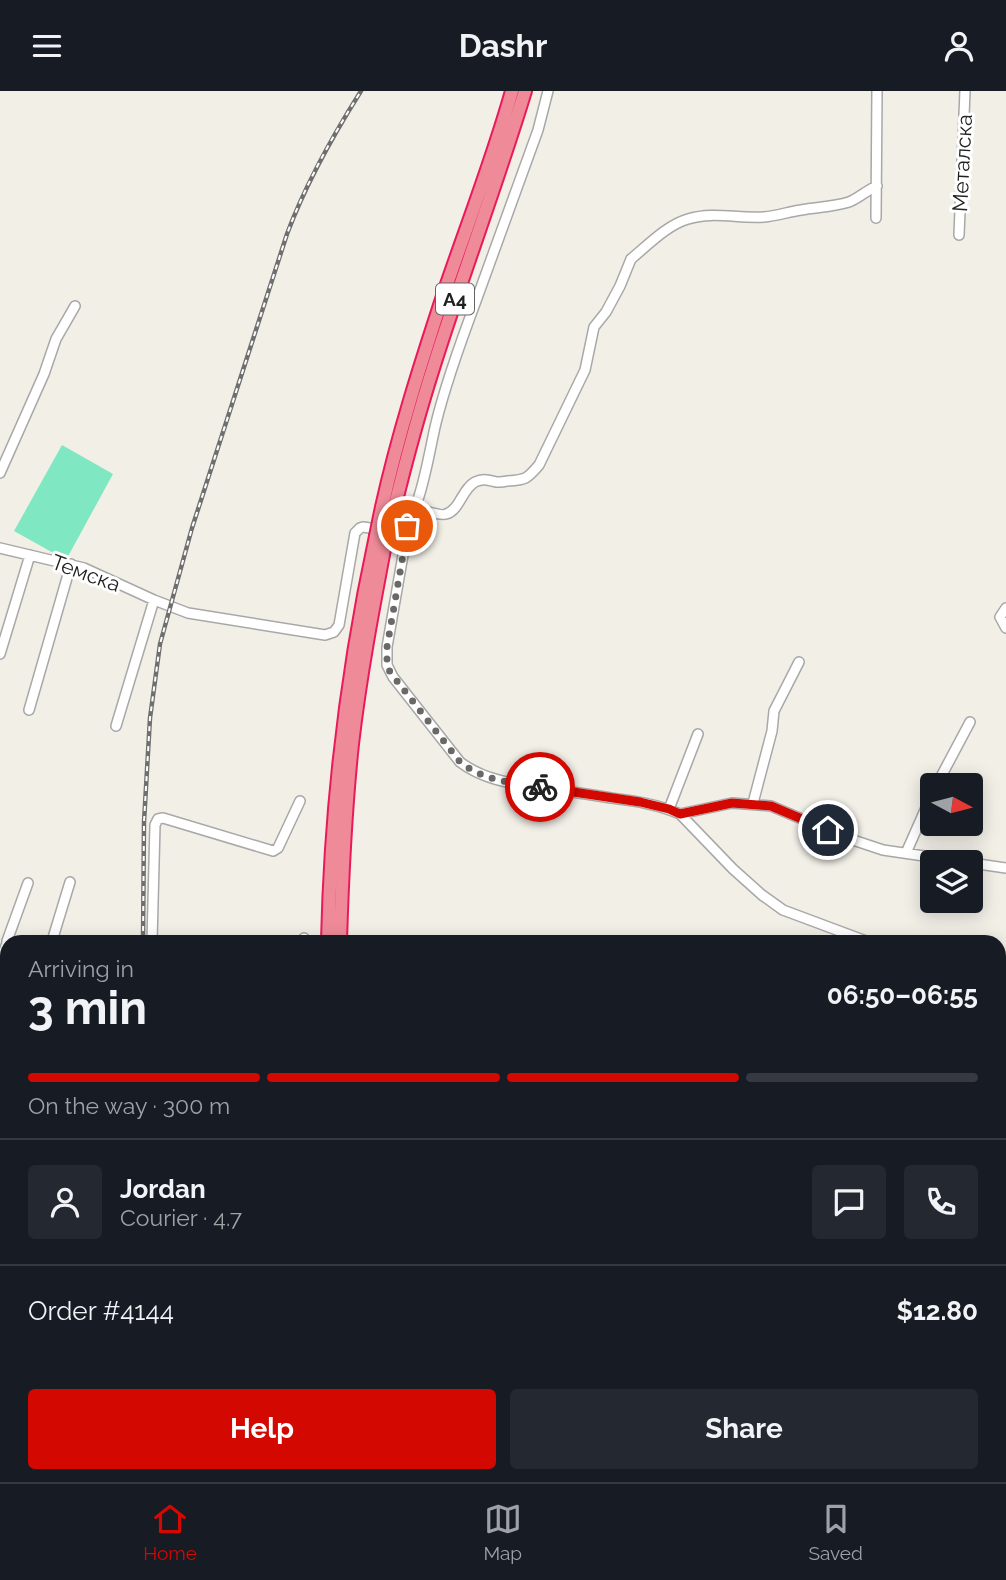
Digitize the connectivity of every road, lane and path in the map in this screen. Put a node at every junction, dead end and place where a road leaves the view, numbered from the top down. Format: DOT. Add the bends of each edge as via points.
graph roads {
  1 [pos="512,91"];
  2 [pos="525,91"];
  3 [pos="548,91"];
  4 [pos="877,91"];
  5 [pos="965,91"];
  6 [pos="877,186"];
  7 [pos="876,218"];
  8 [pos="959,235"];
  9 [pos="75,306"];
  10 [pos="0,473"];
  11 [pos="388,508"];
  12 [pos="415,509"];
  13 [pos="399,533"];
  14 [pos="381,538"];
  15 [pos="0,548"];
  16 [pos="30,555"];
  17 [pos="71,564"];
  18 [pos="154,600"];
  19 [pos="1006,608"];
  20 [pos="1006,628"];
  21 [pos="0,654"];
  22 [pos="799,662"];
  23 [pos="29,710"];
  24 [pos="970,722"];
  25 [pos="116,726"];
  26 [pos="698,734"];
  27 [pos="943,773"];
  28 [pos="300,801"];
  29 [pos="753,803"];
  30 [pos="669,809"];
  31 [pos="680,814"];
  32 [pos="920,821"];
  33 [pos="906,853"];
  34 [pos="1006,868"];
  35 [pos="70,882"];
  36 [pos="28,883"];
  37 [pos="9,935"];
  38 [pos="54,935"];
  39 [pos="152,935"];
  40 [pos="328,935"];
  41 [pos="340,935"];
  42 [pos="850,935"];
  1 -- 11 [label="highway, A4" via="429,339 402,432"];
  2 -- 11 [label="highway, A4"];
  3 -- 12 [label="street" via="455,360"];
  4 -- 6 [label="street"];
  5 -- 8 [label="street, Металска"];
  6 -- 7 [label="street"];
  6 -- 12 [label="street" via="847,202 819,208 765,217 710,215 672,227 627,266 594,327 585,370 531,474 523,480 477,481 447,514"];
  9 -- 10 [label="street" via="56,339"];
  11 -- 14 [label="highway, A4, bridge"];
  12 -- 13 [label="street"];
  13 -- 18 [label="street, Темска" via="366,527 355,533 340,625 330,634 188,613"];
  13 -- 30 [label="street" via="403,555 387,665 460,762 485,777 508,783"];
  14 -- 40 [label="highway, A4" via="353,657 339,755"];
  14 -- 41 [label="highway, A4" via="352,744"];
  15 -- 16 [label="street, Темска"];
  16 -- 17 [label="street, Темска"];
  16 -- 21 [label="street"];
  17 -- 18 [label="street, Темска"];
  17 -- 23 [label="street"];
  18 -- 25 [label="street"];
  19 -- 20 [label="street" via="1000,617"];
  22 -- 29 [label="street" via="774,711"];
  24 -- 27 [label="street"];
  26 -- 30 [label="street"];
  28 -- 39 [label="street" via="278,848 272,851 157,820"];
  29 -- 31 [label="street"];
  29 -- 33 [label="street" via="883,850"];
  30 -- 31 [label="street"];
  31 -- 42 [label="street" via="743,878 783,910"];
  32 -- 33 [label="street"];
  33 -- 34 [label="street"];
  35 -- 38 [label="street"];
  36 -- 37 [label="street"];
}
